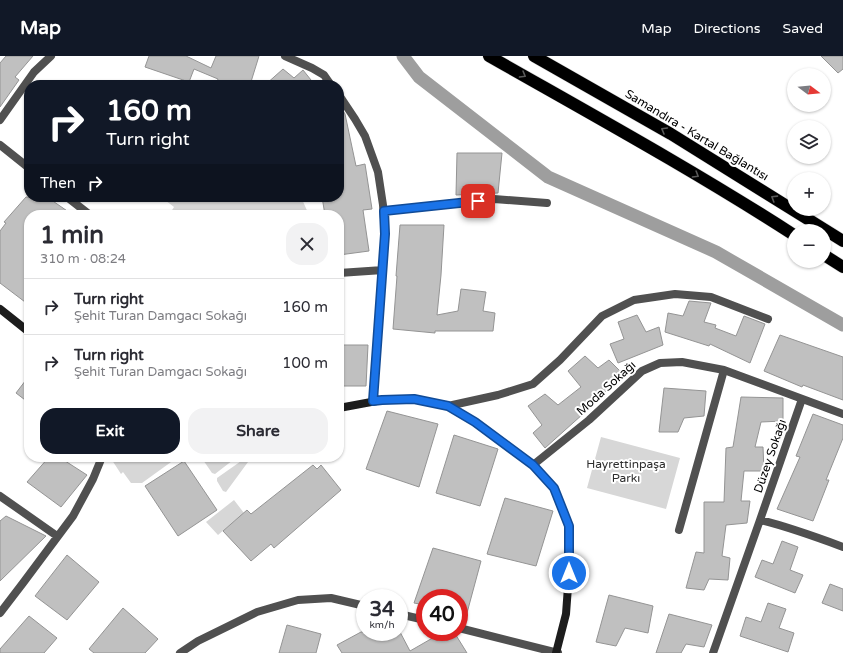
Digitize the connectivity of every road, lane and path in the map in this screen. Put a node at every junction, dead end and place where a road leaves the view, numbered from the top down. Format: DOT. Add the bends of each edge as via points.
graph roads {
  1 [pos="51,56"];
  2 [pos="285,56"];
  3 [pos="489,56"];
  4 [pos="534,56"];
  5 [pos="28,80"];
  6 [pos="328,80"];
  7 [pos="24,86"];
  8 [pos="344,102"];
  9 [pos="0,120"];
  10 [pos="0,145"];
  11 [pos="24,164"];
  12 [pos="73,202"];
  13 [pos="547,203"];
  14 [pos="84,210"];
  15 [pos="384,211"];
  16 [pos="787,230"];
  17 [pos="843,241"];
  18 [pos="831,259"];
  19 [pos="843,267"];
  20 [pos="383,270"];
  21 [pos="344,273"];
  22 [pos="0,309"];
  23 [pos="768,319"];
  24 [pos="24,328"];
  25 [pos="724,370"];
  26 [pos="802,399"];
  27 [pos="373,401"];
  28 [pos="448,406"];
  29 [pos="344,407"];
  30 [pos="843,414"];
  31 [pos="100,462"];
  32 [pos="533,465"];
  33 [pos="0,496"];
  34 [pos="760,520"];
  35 [pos="678,530"];
  36 [pos="57,536"];
  37 [pos="843,547"];
  38 [pos="356,604"];
  39 [pos="0,613"];
  40 [pos="468,630"];
  41 [pos="180,653"];
  42 [pos="557,653"];
  43 [pos="713,653"];
  1 -- 5 [label="street"];
  2 -- 6 [label="street" via="312,68"];
  3 -- 16 [label="highway, one-way" via="661,154"];
  17 -- 4 [label="highway, Samandıra - Kartal Bağlantısı, one-way" via="671,134"];
  7 -- 9 [label="street"];
  8 -- 15 [label="street" via="365,136 378,172"];
  10 -- 11 [label="street"];
  12 -- 14 [label="street"];
  13 -- 15 [label="street" via="494,199"];
  15 -- 20 [label="street"];
  18 -- 19 [label="highway"];
  20 -- 21 [label="street"];
  20 -- 27 [label="street"];
  22 -- 24 [label="street"];
  23 -- 28 [label="street" via="711,297 675,294 634,300 602,316 533,384"];
  25 -- 26 [label="street, Moda Sokağı"];
  25 -- 32 [label="street, Moda Sokağı" via="682,362 660,363 642,371 589,420"];
  25 -- 35 [label="street"];
  26 -- 30 [label="street, Moda Sokağı"];
  26 -- 34 [label="street, Düzey Sokağı"];
  27 -- 28 [label="street" via="414,399"];
  27 -- 29 [label="street"];
  28 -- 32 [label="street" via="475,422"];
  31 -- 36 [label="street" via="73,516"];
  32 -- 42 [label="street" via="554,488 569,526 566,614"];
  33 -- 36 [label="street"];
  34 -- 37 [label="street"];
  34 -- 43 [label="street, Düzey Sokağı"];
  36 -- 39 [label="street"];
  38 -- 41 [label="street" via="330,598 298,600 257,612 198,641"];
  40 -- 42 [label="street"];
}
